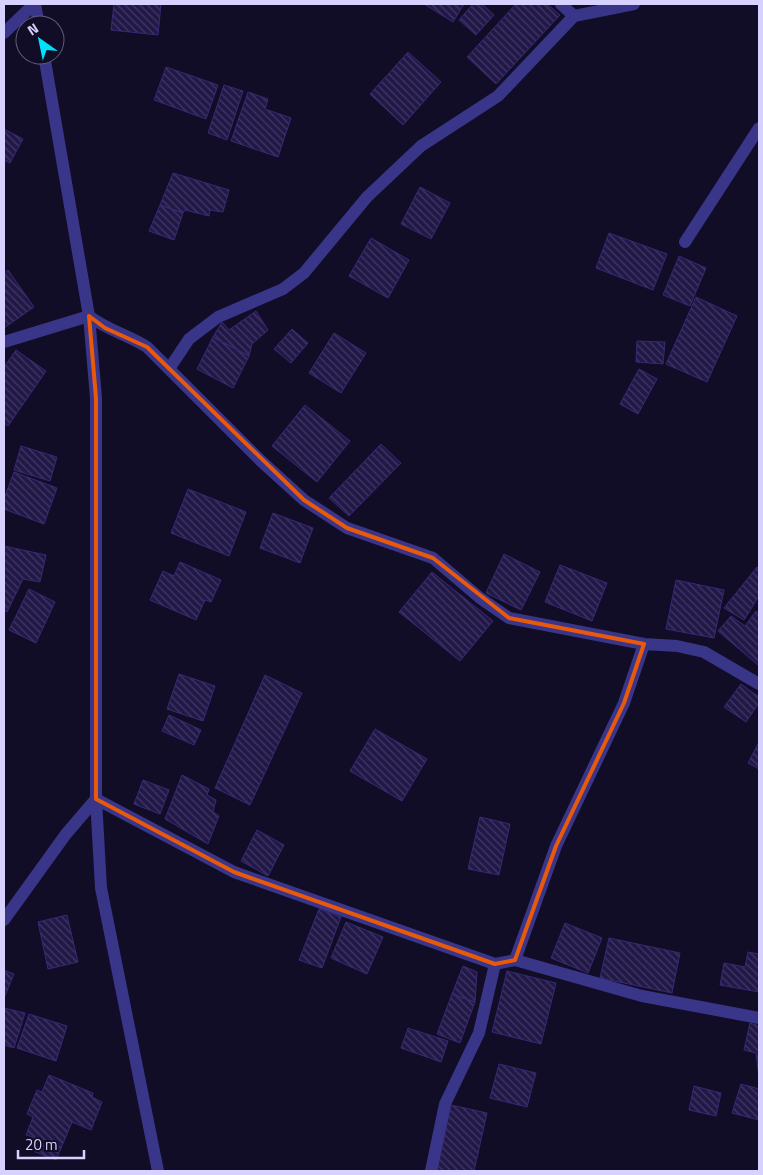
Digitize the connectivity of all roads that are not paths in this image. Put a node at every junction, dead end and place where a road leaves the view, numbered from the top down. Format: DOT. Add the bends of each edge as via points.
graph roads {
  1 [pos="35,4"];
  2 [pos="561,4"];
  3 [pos="634,4"];
  4 [pos="574,16"];
  5 [pos="4,33"];
  6 [pos="46,65"];
  7 [pos="759,128"];
  8 [pos="685,242"];
  9 [pos="89,316"];
  10 [pos="4,342"];
  11 [pos="169,369"];
  12 [pos="644,644"];
  13 [pos="759,684"];
  14 [pos="96,799"];
  15 [pos="4,920"];
  16 [pos="515,960"];
  17 [pos="495,964"];
  18 [pos="759,1018"];
  19 [pos="158,1171"];
  20 [pos="431,1171"];
  1 -- 5 [label="street"];
  2 -- 4 [label="street"];
  3 -- 4 [label="street"];
  4 -- 11 [label="street" via="498,96 414,152 367,198 304,273 282,289 218,317 189,339"];
  6 -- 9 [label="street"];
  7 -- 8 [label="street"];
  9 -- 10 [label="street"];
  9 -- 11 [label="street" via="105,328 124,333 147,347"];
  9 -- 14 [label="street" via="96,398"];
  11 -- 12 [label="street" via="304,500 347,528 433,558 509,618"];
  12 -- 13 [label="street" via="678,646 704,652"];
  12 -- 16 [label="street" via="624,703 556,846"];
  14 -- 15 [label="street" via="66,834"];
  14 -- 17 [label="street" via="234,872"];
  14 -- 19 [label="street" via="101,888"];
  16 -- 17 [label="street"];
  16 -- 18 [label="street" via="642,996"];
  17 -- 20 [label="street" via="479,1033 445,1104"];
}
